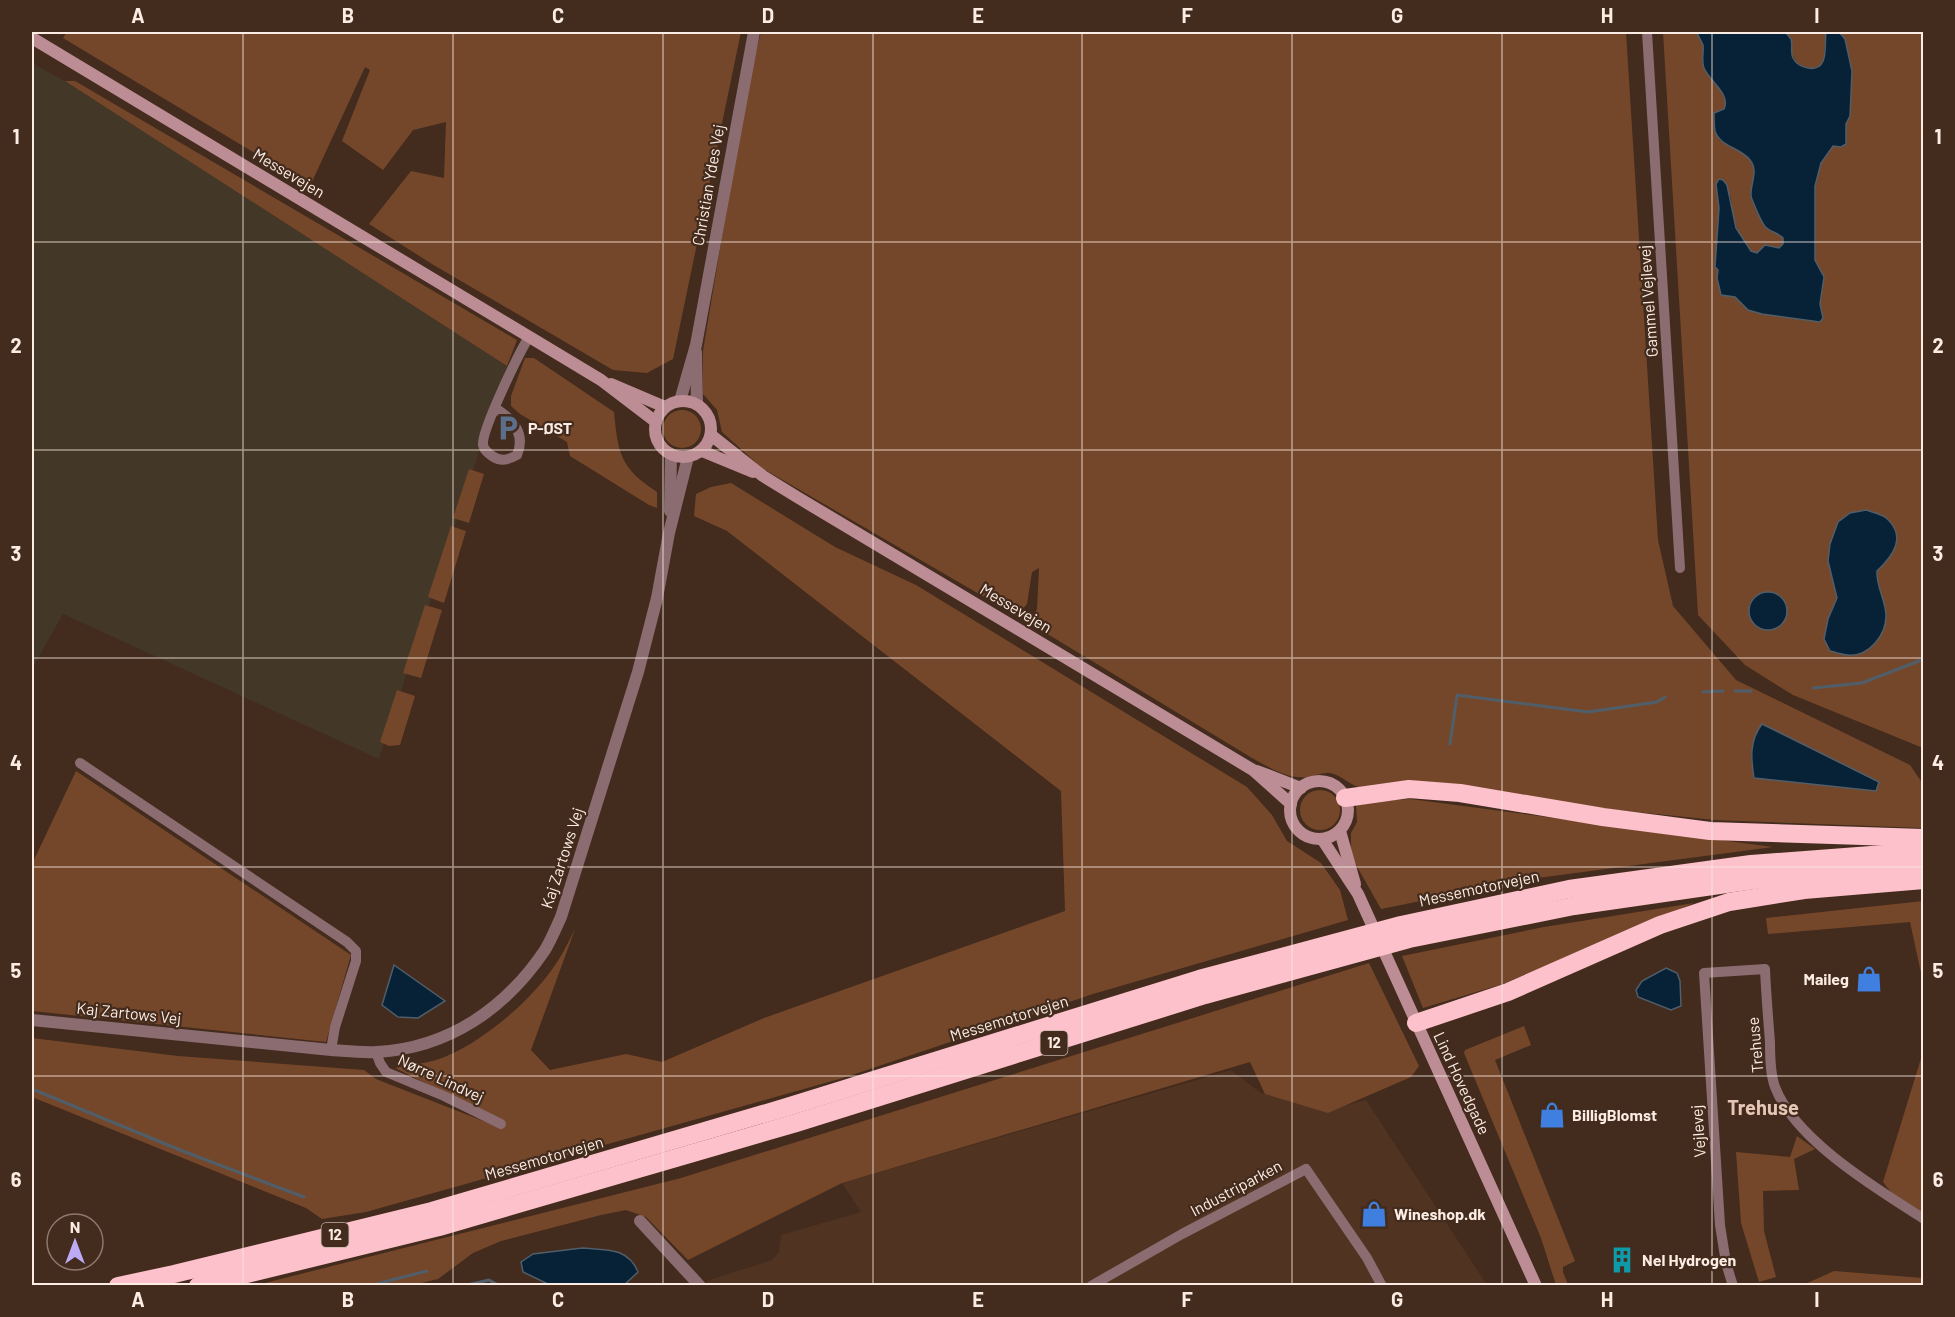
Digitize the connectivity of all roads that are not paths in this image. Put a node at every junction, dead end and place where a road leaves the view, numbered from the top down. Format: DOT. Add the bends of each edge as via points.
graph roads {
  1 [pos="754,32"];
  2 [pos="1647,32"];
  3 [pos="32,38"];
  4 [pos="529,337"];
  5 [pos="696,345"];
  6 [pos="601,380"];
  7 [pos="680,401"];
  8 [pos="697,404"];
  9 [pos="665,407"];
  10 [pos="495,408"];
  11 [pos="656,422"];
  12 [pos="711,435"];
  13 [pos="702,451"];
  14 [pos="671,454"];
  15 [pos="688,457"];
  16 [pos="763,476"];
  17 [pos="669,533"];
  18 [pos="1680,568"];
  19 [pos="80,763"];
  20 [pos="1253,770"];
  21 [pos="1301,788"];
  22 [pos="1345,798"];
  23 [pos="1291,804"];
  24 [pos="1340,831"];
  25 [pos="1923,838"];
  26 [pos="1322,839"];
  27 [pos="1923,851"];
  28 [pos="1923,867"];
  29 [pos="1923,880"];
  30 [pos="1358,894"];
  31 [pos="1704,973"];
  32 [pos="32,1020"];
  33 [pos="1416,1023"];
  34 [pos="331,1050"];
  35 [pos="376,1052"];
  36 [pos="501,1124"];
  37 [pos="1923,1219"];
  38 [pos="640,1221"];
  39 [pos="118,1286"];
  40 [pos="198,1286"];
  41 [pos="700,1286"];
  42 [pos="1091,1286"];
  43 [pos="1382,1286"];
  44 [pos="1536,1286"];
  45 [pos="1733,1286"];
  1 -- 5 [label="street, Christian Ydes Vej"];
  2 -- 18 [label="street, Gammel Vejlevej"];
  3 -- 4 [label="main road, Messevejen"];
  4 -- 6 [label="main road, Messevejen"];
  4 -- 10 [label="street"];
  5 -- 7 [label="street, Christian Ydes Vej"];
  5 -- 8 [label="street, Christian Ydes Vej"];
  6 -- 9 [label="main road, Messevejen"];
  6 -- 11 [label="main road, Messevejen"];
  7 -- 8 [label="main road"];
  7 -- 9 [label="main road"];
  8 -- 12 [label="main road" via="709,416"];
  9 -- 11 [label="main road"];
  10 -- 10 [label="street" via="483,445 495,459 507,461 518,455 522,444 510,418"];
  11 -- 14 [label="main road" via="657,440"];
  12 -- 13 [label="main road"];
  12 -- 16 [label="main road, Messevejen"];
  13 -- 15 [label="main road"];
  13 -- 16 [label="main road, Messevejen"];
  14 -- 15 [label="main road"];
  14 -- 17 [label="street, Kaj Zartows Vej"];
  15 -- 17 [label="street, Kaj Zartows Vej"];
  16 -- 20 [label="main road, Messevejen"];
  17 -- 35 [label="street, Kaj Zartows Vej" via="638,672 583,827 561,917 551,937 527,974 484,1016 430,1042"];
  19 -- 34 [label="street" via="356,951"];
  20 -- 21 [label="main road, Messevejen"];
  20 -- 23 [label="main road, Messevejen"];
  21 -- 22 [label="main road" via="1320,781 1339,789"];
  21 -- 23 [label="main road"];
  22 -- 24 [label="main road" via="1347,816"];
  22 -- 25 [label="highway" via="1409,789 1710,831"];
  23 -- 26 [label="main road" via="1290,814 1300,833"];
  24 -- 26 [label="main road"];
  24 -- 30 [label="main road, Lind Hovedgade"];
  26 -- 30 [label="main road, Lind Hovedgade"];
  27 -- 39 [label="highway, Messemotorvejen / 12" via="1751,864 1569,889 1401,924 1199,979 799,1104 443,1208"];
  28 -- 40 [label="highway, 12" via="1754,880 1574,906 1409,939 1205,995 796,1123 439,1227"];
  29 -- 33 [label="highway" via="1804,890 1729,902 1660,924 1508,992"];
  30 -- 33 [label="main road, Lind Hovedgade"];
  31 -- 37 [label="street, Trehuse" via="1765,969 1771,1069 1784,1104 1825,1150"];
  31 -- 45 [label="street, Vejlevej" via="1720,1225"];
  32 -- 34 [label="street, Kaj Zartows Vej"];
  33 -- 44 [label="main road, Lind Hovedgade"];
  34 -- 35 [label="street, Kaj Zartows Vej"];
  35 -- 36 [label="street, Nørre Lindvej" via="386,1072"];
  38 -- 41 [label="street"];
  42 -- 43 [label="street, Industriparken" via="1306,1169"];
}
